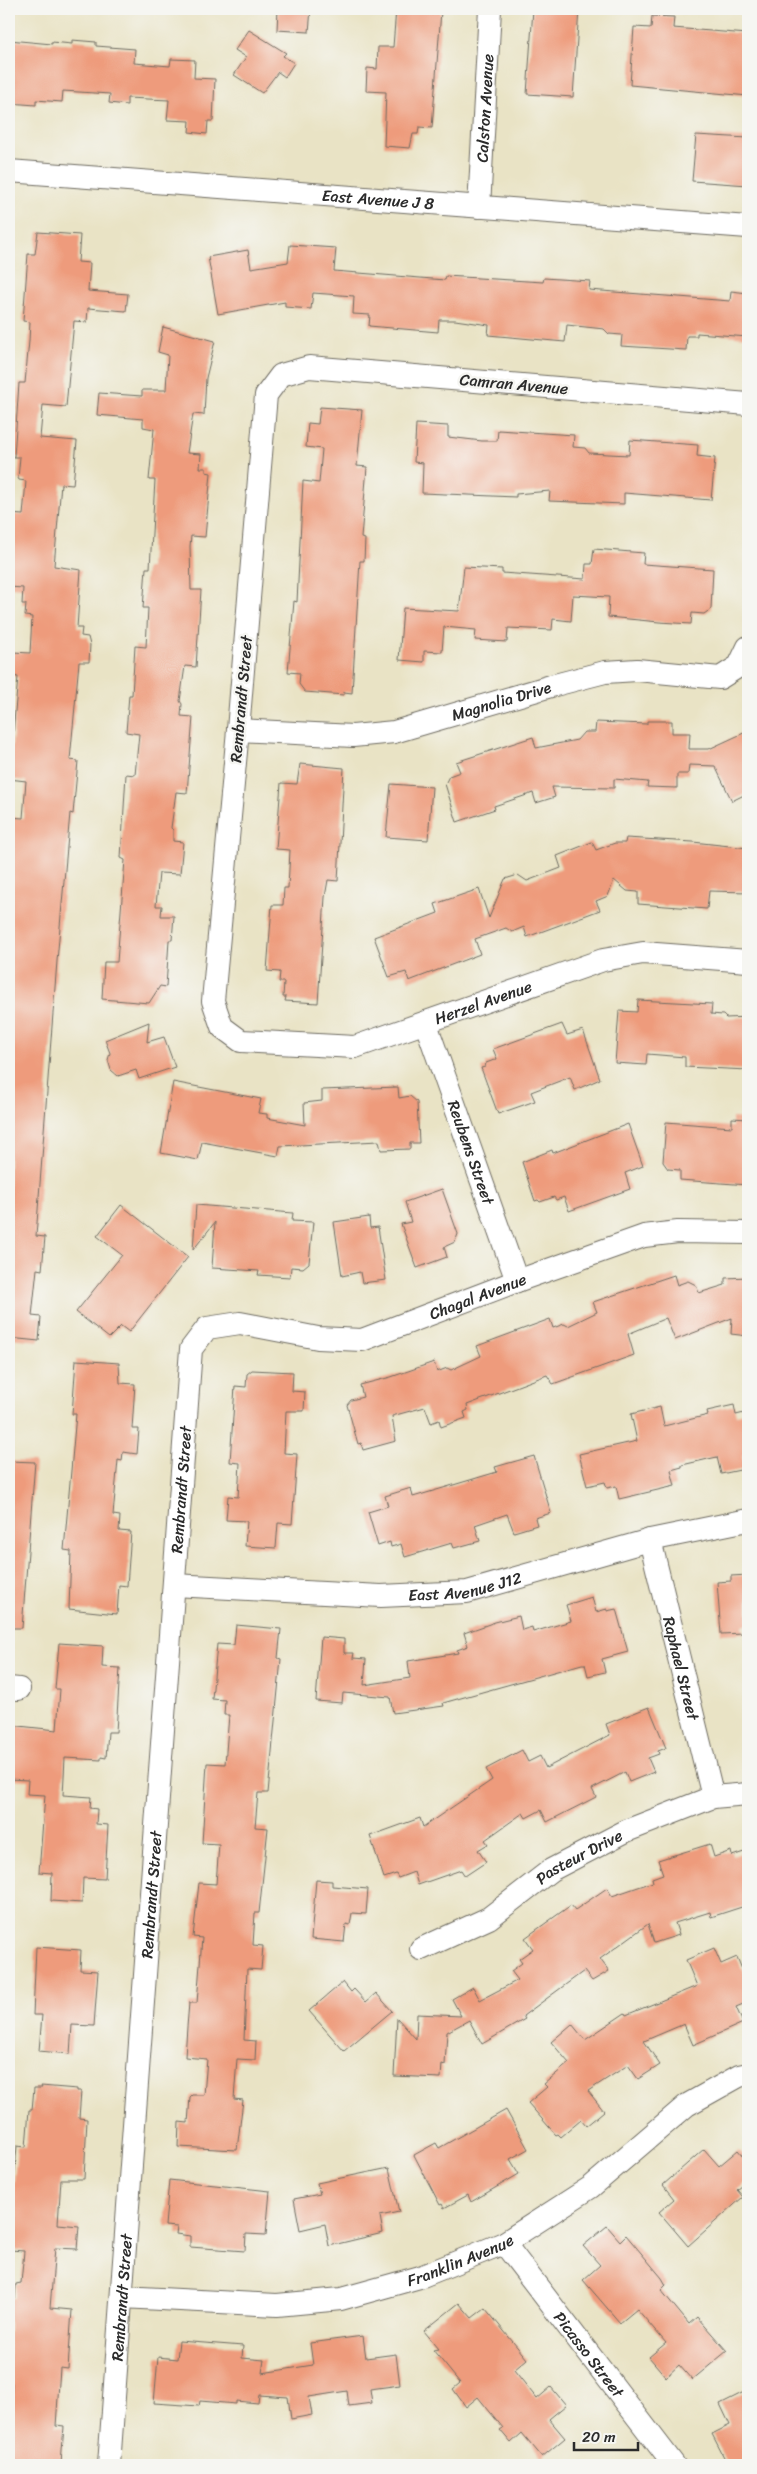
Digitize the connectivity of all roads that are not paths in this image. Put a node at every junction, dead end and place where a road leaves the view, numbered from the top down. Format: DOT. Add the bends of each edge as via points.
graph roads {
  1 [pos="490,9"];
  2 [pos="9,171"];
  3 [pos="479,207"];
  4 [pos="748,227"];
  5 [pos="281,375"];
  6 [pos="748,404"];
  7 [pos="748,646"];
  8 [pos="238,730"];
  9 [pos="748,961"];
  10 [pos="426,1024"];
  11 [pos="222,1027"];
  12 [pos="748,1233"];
  13 [pos="517,1281"];
  14 [pos="207,1328"];
  15 [pos="748,1520"];
  16 [pos="650,1540"];
  17 [pos="174,1585"];
  18 [pos="748,1794"];
  19 [pos="713,1797"];
  20 [pos="421,1948"];
  21 [pos="748,2074"];
  22 [pos="504,2243"];
  23 [pos="122,2297"];
  24 [pos="110,2465"];
  25 [pos="674,2465"];
  1 -- 3 [label="street, Calston Avenue"];
  2 -- 3 [label="street, East Avenue J 8"];
  3 -- 4 [label="street, East Avenue J 8"];
  5 -- 6 [label="street, Camran Avenue" via="309,367"];
  5 -- 8 [label="street, Rembrandt Street" via="266,395"];
  7 -- 8 [label="street, Magnolia Drive" via="739,666 720,678 637,670 605,672 394,732 354,736"];
  8 -- 11 [label="street, Rembrandt Street" via="212,1001"];
  9 -- 10 [label="street, Herzel Avenue" via="643,954 603,960"];
  10 -- 11 [label="street, Herzel Avenue" via="355,1047 241,1041"];
  10 -- 13 [label="street, Reubens Street"];
  12 -- 13 [label="street, Chagal Avenue" via="678,1232 644,1236"];
  13 -- 14 [label="street, Chagal Avenue" via="362,1340 318,1338 240,1323"];
  14 -- 17 [label="street, Rembrandt Street" via="191,1349"];
  15 -- 16 [label="street, East Avenue J12"];
  16 -- 17 [label="street, East Avenue J12" via="467,1592 381,1596"];
  16 -- 19 [label="street, Raphael Street"];
  17 -- 23 [label="street, Rembrandt Street"];
  18 -- 19 [label="street, Pasteur Drive"];
  19 -- 20 [label="street, Pasteur Drive" via="626,1831 552,1870 489,1918"];
  21 -- 22 [label="street, Franklin Avenue" via="687,2105 591,2188"];
  22 -- 23 [label="street, Franklin Avenue" via="420,2277 341,2299 277,2305"];
  22 -- 25 [label="street, Picasso Street"];
  23 -- 24 [label="street, Rembrandt Street"];
}
